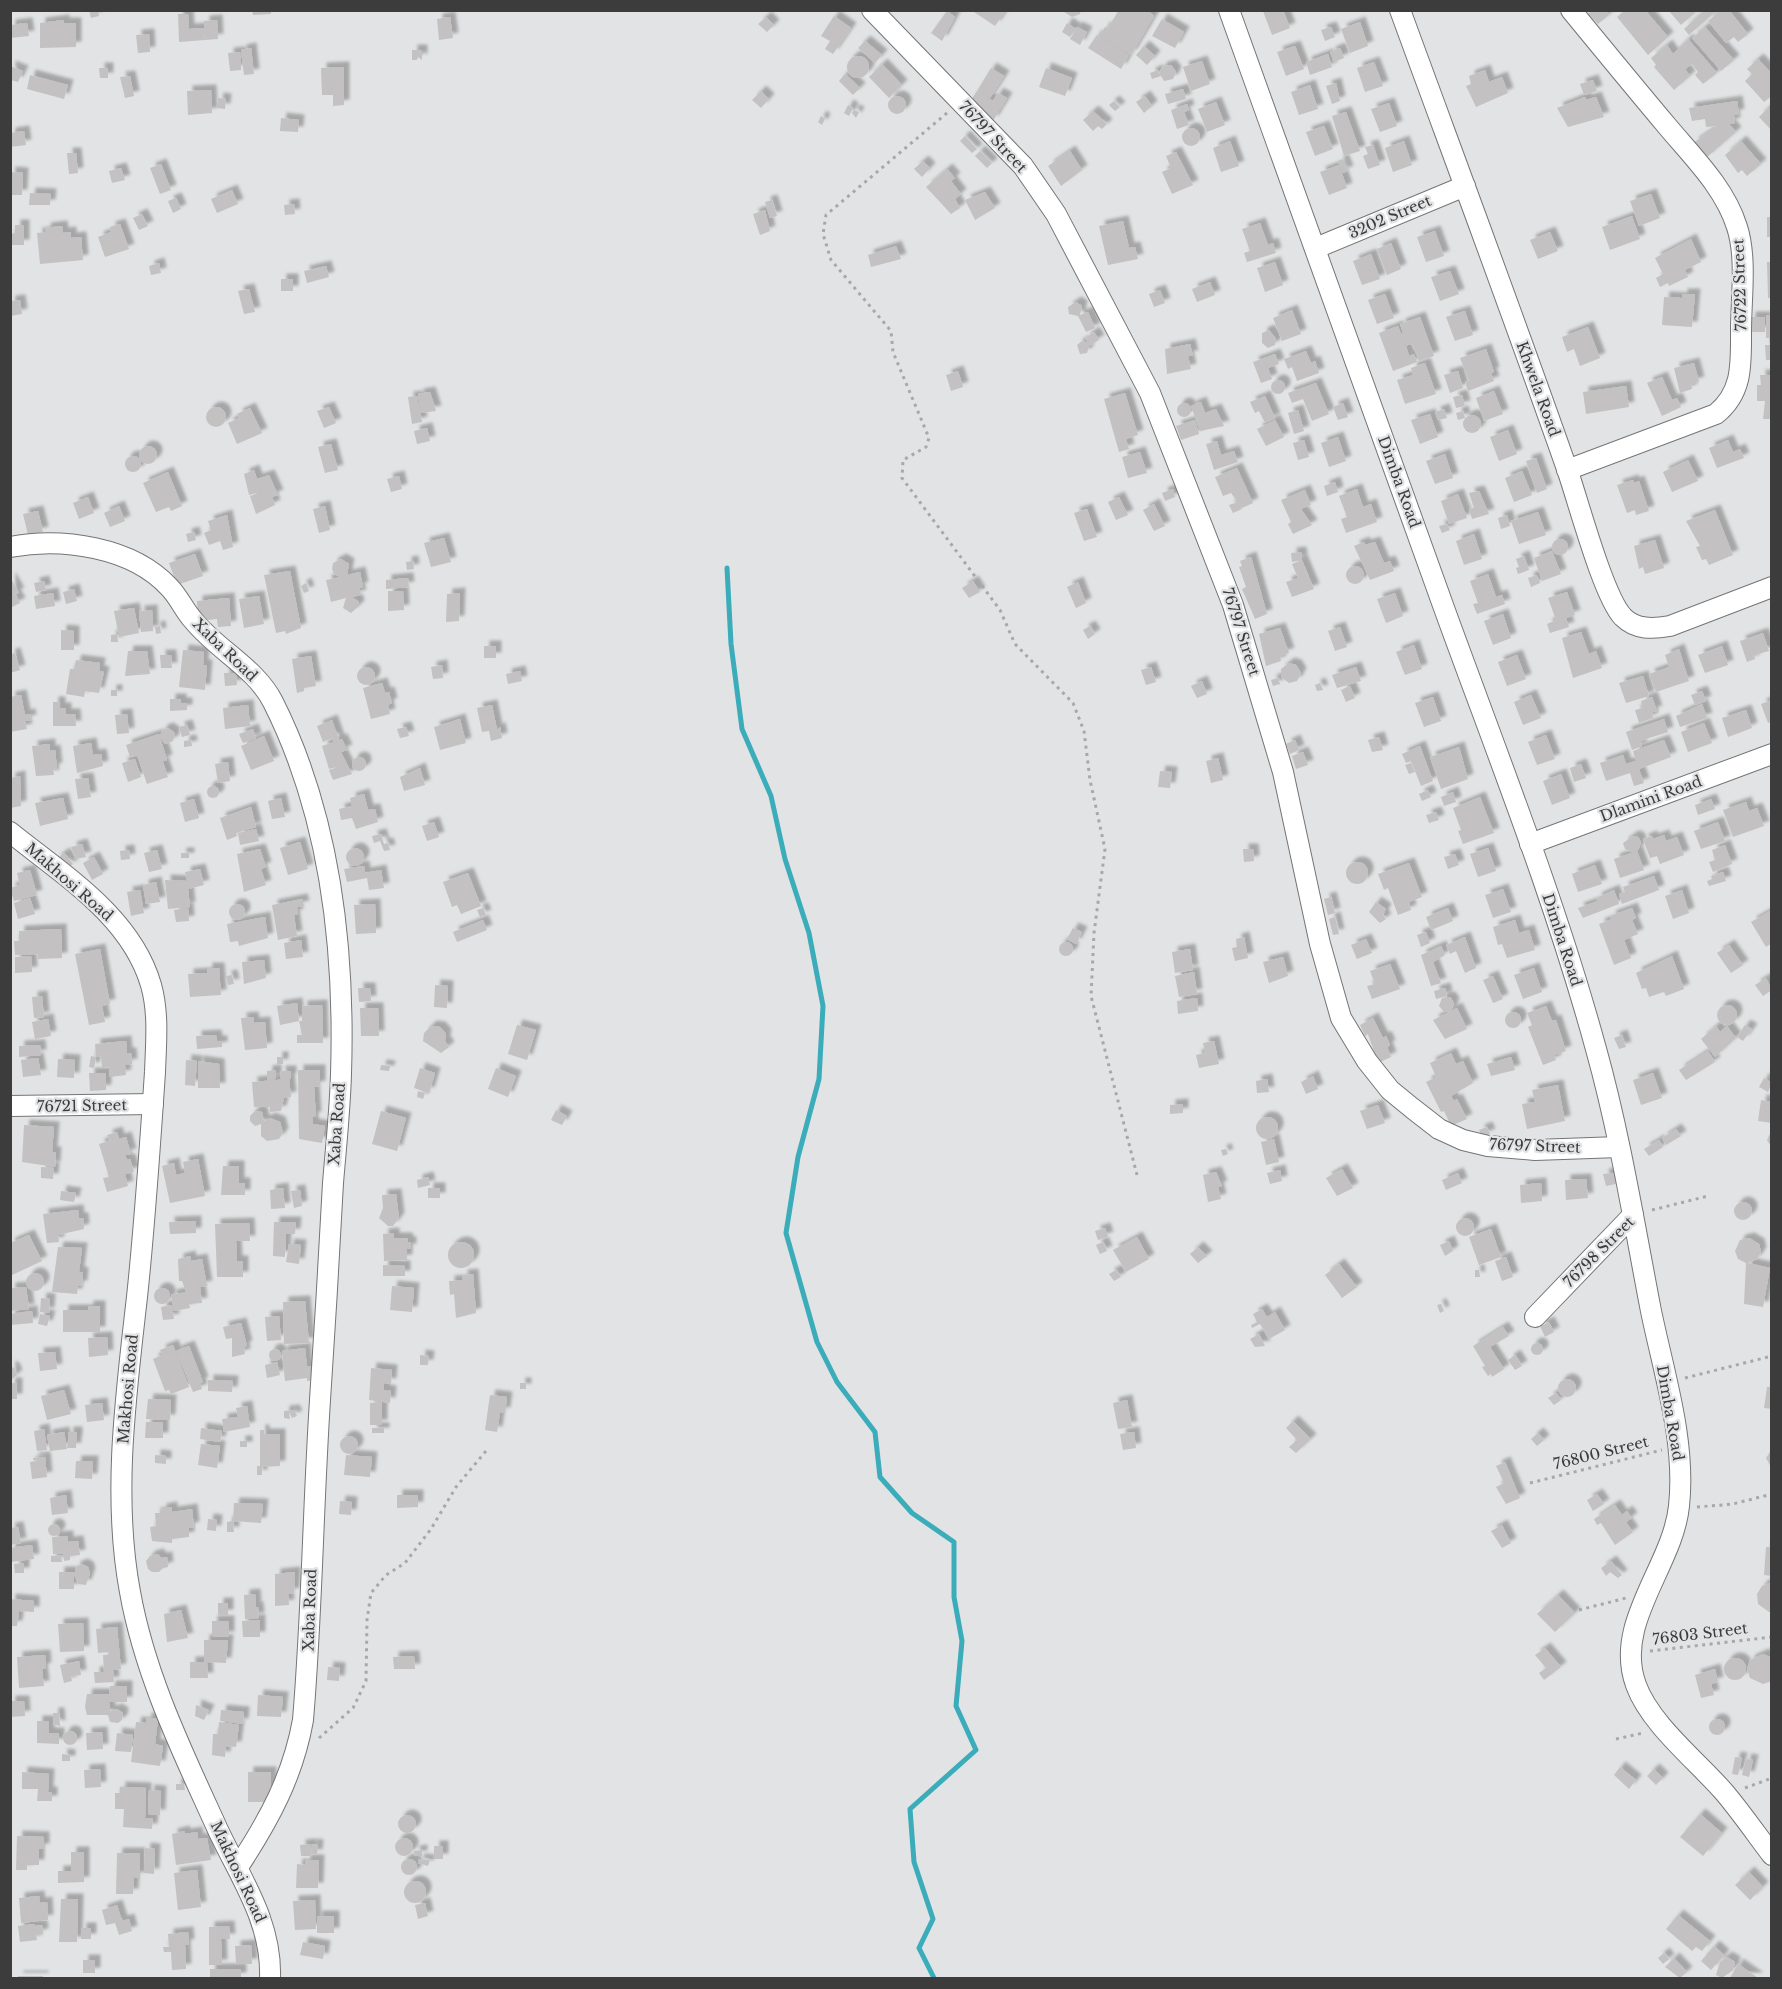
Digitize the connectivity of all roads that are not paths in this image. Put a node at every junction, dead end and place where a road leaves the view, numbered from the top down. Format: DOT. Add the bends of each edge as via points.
graph roads {
  1 [pos="872,10"];
  2 [pos="1229,10"];
  3 [pos="1400,10"];
  4 [pos="1571,10"];
  5 [pos="1465,186"];
  6 [pos="1316,248"];
  7 [pos="1567,470"];
  8 [pos="10,547"];
  9 [pos="1772,587"];
  10 [pos="1772,754"];
  11 [pos="10,832"];
  12 [pos="1530,844"];
  13 [pos="153,1104"];
  14 [pos="10,1106"];
  15 [pos="1619,1147"];
  16 [pos="1633,1215"];
  17 [pos="1535,1317"];
  18 [pos="1772,1855"];
  19 [pos="238,1867"];
  20 [pos="270,1978"];
  1 -- 15 [label="street, 76797 Street" via="1023,166 1056,214 1150,393 1233,605 1283,772 1320,944 1341,1018 1367,1061 1390,1090 1439,1129 1463,1140 1535,1150"];
  2 -- 6 [label="street, Dimba Road"];
  3 -- 5 [label="street, Khwela Road"];
  4 -- 7 [label="street, 76722 Street" via="1688,150 1731,208 1741,254 1742,368 1737,391 1716,414"];
  5 -- 6 [label="street, 3202 Street"];
  5 -- 7 [label="street, Khwela Road"];
  6 -- 12 [label="street, Dimba Road"];
  7 -- 9 [label="street, Khwela Road" via="1606,586 1622,616 1636,626 1670,626"];
  8 -- 19 [label="street, Xaba Road" via="44,545 112,551 139,562 168,586 191,619 249,671 272,698 306,786 330,879 341,1001 341,1074 314,1490 307,1676 297,1752 269,1820"];
  10 -- 12 [label="street, Dlamini Road"];
  11 -- 13 [label="street, Makhosi Road" via="118,924 143,963 156,1021"];
  12 -- 15 [label="street, Dimba Road" via="1597,1051"];
  13 -- 14 [label="street, 76721 Street"];
  13 -- 19 [label="street, Makhosi Road" via="127,1386 123,1460 125,1554 130,1593 156,1688"];
  15 -- 16 [label="street, Dimba Road"];
  16 -- 17 [label="street, 76798 Street"];
  16 -- 18 [label="street, Dimba Road" via="1678,1446 1679,1509 1664,1560 1636,1623 1631,1654 1635,1684 1649,1710 1726,1795"];
  19 -- 20 [label="street, Makhosi Road" via="266,1930"];
}
